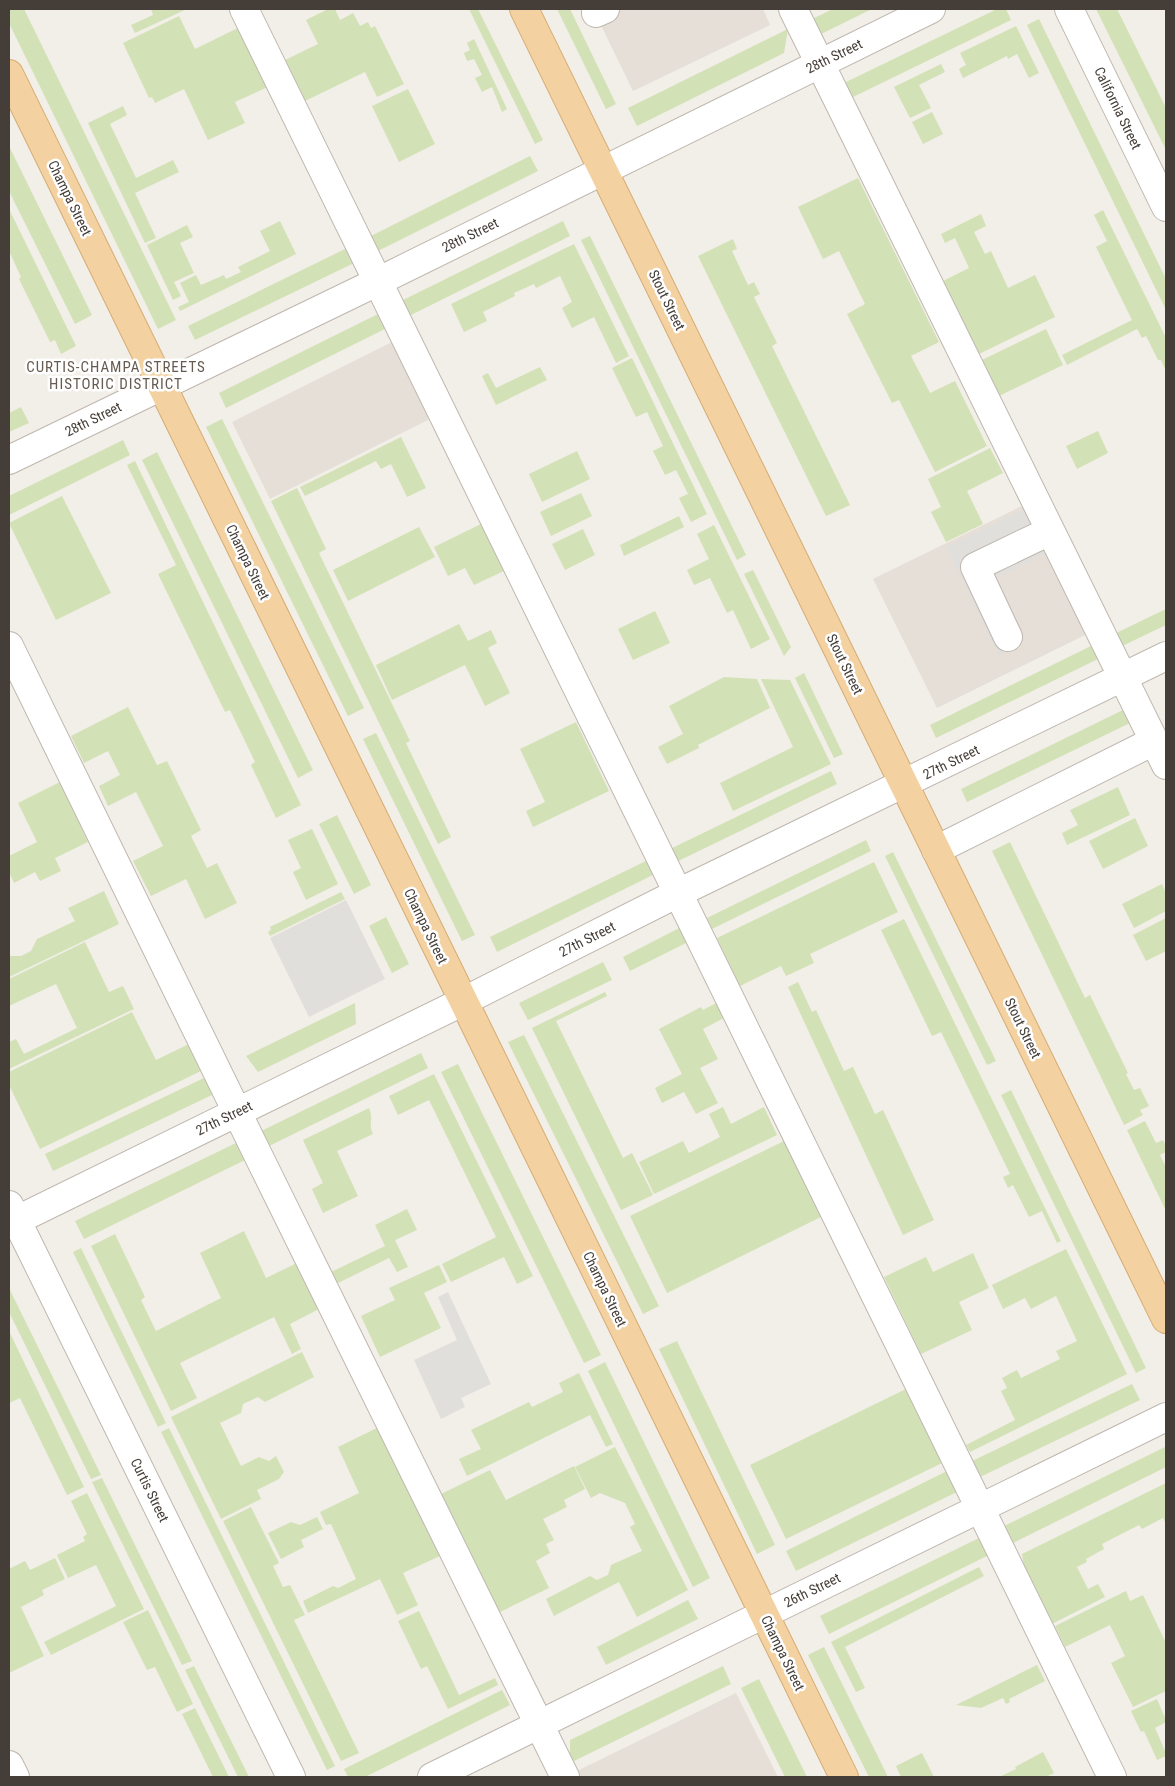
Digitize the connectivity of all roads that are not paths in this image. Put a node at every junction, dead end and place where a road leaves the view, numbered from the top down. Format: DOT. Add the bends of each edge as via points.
graph roads {
  1 [pos="244,9"];
  2 [pos="524,9"];
  3 [pos="793,9"];
  4 [pos="931,9"];
  5 [pos="1070,9"];
  6 [pos="820,63"];
  7 [pos="9,74"];
  8 [pos="602,170"];
  9 [pos="1166,207"];
  10 [pos="379,281"];
  11 [pos="161,386"];
  12 [pos="9,460"];
  13 [pos="1050,531"];
  14 [pos="1008,637"];
  15 [pos="9,646"];
  16 [pos="1166,656"];
  17 [pos="1123,677"];
  18 [pos="1154,741"];
  19 [pos="1166,765"];
  20 [pos="904,784"];
  21 [pos="936,850"];
  22 [pos="678,893"];
  23 [pos="464,1001"];
  24 [pos="236,1112"];
  25 [pos="11,1216"];
  26 [pos="1166,1319"];
  27 [pos="1166,1417"];
  28 [pos="980,1508"];
  29 [pos="764,1614"];
  30 [pos="539,1724"];
  31 [pos="9,1765"];
  32 [pos="14,1777"];
  33 [pos="291,1777"];
  34 [pos="432,1777"];
  35 [pos="565,1777"];
  36 [pos="844,1777"];
  37 [pos="1112,1777"];
  1 -- 10 [label="street"];
  2 -- 8 [label="main road, Stout Street"];
  3 -- 6 [label="street"];
  4 -- 6 [label="street, 28th Street"];
  5 -- 9 [label="street, California Street"];
  6 -- 8 [label="street, 28th Street"];
  6 -- 13 [label="street"];
  7 -- 11 [label="main road, Champa Street"];
  8 -- 10 [label="street, 28th Street"];
  8 -- 20 [label="main road, Stout Street"];
  10 -- 11 [label="street, 28th Street"];
  10 -- 22 [label="street"];
  11 -- 12 [label="street, 28th Street"];
  11 -- 23 [label="main road, Champa Street"];
  13 -- 14 [label="street" via="975,567"];
  13 -- 17 [label="street"];
  15 -- 24 [label="street"];
  16 -- 17 [label="street, 27th Street"];
  17 -- 18 [label="street"];
  17 -- 20 [label="street, 27th Street"];
  18 -- 19 [label="street"];
  18 -- 21 [label="street"];
  20 -- 21 [label="main road, Stout Street"];
  20 -- 22 [label="street, 27th Street"];
  21 -- 26 [label="main road, Stout Street"];
  22 -- 23 [label="street, 27th Street"];
  22 -- 28 [label="street"];
  23 -- 24 [label="street, 27th Street"];
  23 -- 29 [label="main road, Champa Street"];
  24 -- 25 [label="street, 27th Street"];
  24 -- 30 [label="street"];
  25 -- 33 [label="street, Curtis Street"];
  27 -- 28 [label="street, 26th Street"];
  28 -- 29 [label="street, 26th Street"];
  28 -- 37 [label="street"];
  29 -- 30 [label="street, 26th Street"];
  29 -- 36 [label="main road, Champa Street"];
  30 -- 34 [label="street, 26th Street"];
  30 -- 35 [label="street"];
  31 -- 32 [label="street"];
}
